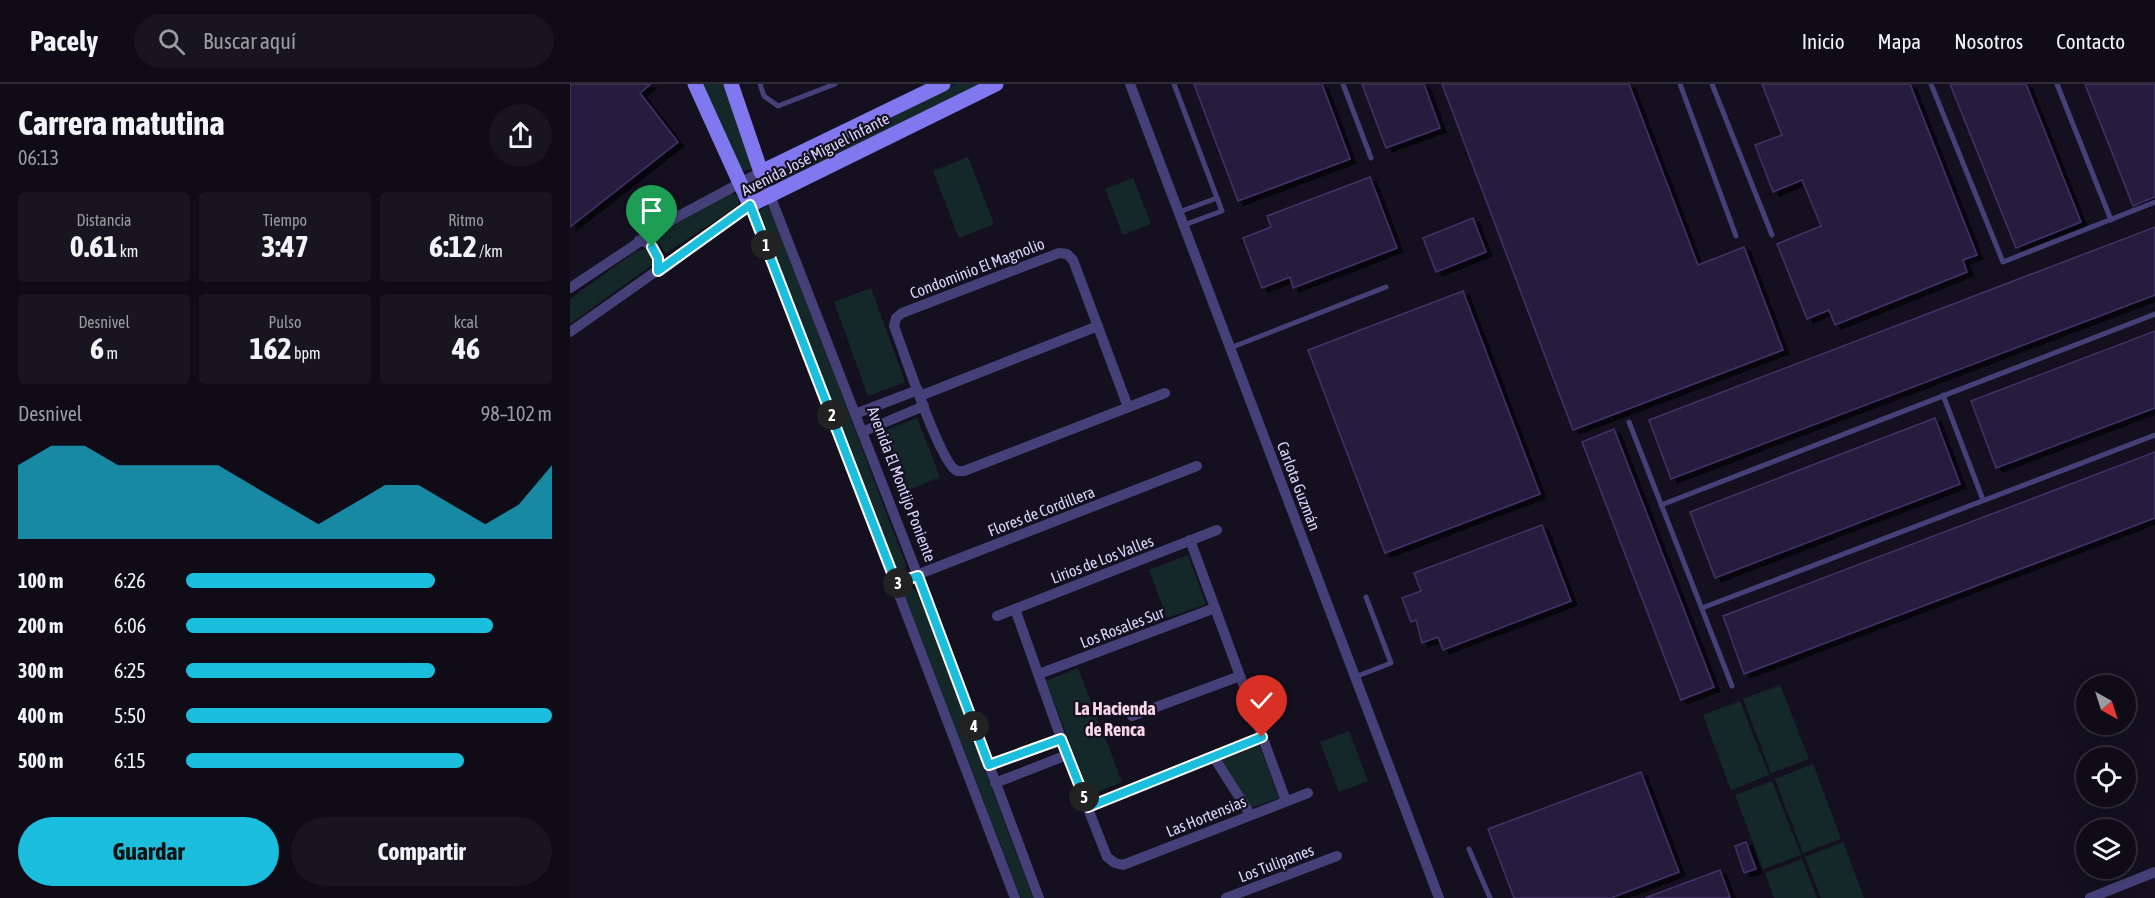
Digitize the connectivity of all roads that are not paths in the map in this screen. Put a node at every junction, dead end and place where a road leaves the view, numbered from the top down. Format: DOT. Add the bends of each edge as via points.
graph roads {
  1 [pos="695,84"];
  2 [pos="731,84"];
  3 [pos="760,84"];
  4 [pos="835,84"];
  5 [pos="943,84"];
  6 [pos="996,84"];
  7 [pos="1130,84"];
  8 [pos="1174,84"];
  9 [pos="1342,84"];
  10 [pos="1680,84"];
  11 [pos="1712,84"];
  12 [pos="1931,84"];
  13 [pos="2057,84"];
  14 [pos="1371,158"];
  15 [pos="761,172"];
  16 [pos="741,181"];
  17 [pos="771,194"];
  18 [pos="1217,198"];
  19 [pos="2155,202"];
  20 [pos="750,205"];
  21 [pos="1179,212"];
  22 [pos="2111,220"];
  23 [pos="1184,225"];
  24 [pos="1772,235"];
  25 [pos="1736,236"];
  26 [pos="639,240"];
  27 [pos="658,271"];
  28 [pos="1386,287"];
  29 [pos="570,288"];
  30 [pos="2155,314"];
  31 [pos="1098,326"];
  32 [pos="570,332"];
  33 [pos="1230,348"];
  34 [pos="1165,393"];
  35 [pos="1943,396"];
  36 [pos="921,397"];
  37 [pos="1128,407"];
  38 [pos="855,414"];
  39 [pos="1629,422"];
  40 [pos="862,432"];
  41 [pos="2155,435"];
  42 [pos="1197,466"];
  43 [pos="1983,500"];
  44 [pos="1661,504"];
  45 [pos="1217,530"];
  46 [pos="1190,540"];
  47 [pos="918,576"];
  48 [pos="896,583"];
  49 [pos="1366,597"];
  50 [pos="1215,608"];
  51 [pos="1702,608"];
  52 [pos="1015,609"];
  53 [pos="997,616"];
  54 [pos="1039,674"];
  55 [pos="1240,676"];
  56 [pos="1355,677"];
  57 [pos="1732,686"];
  58 [pos="1132,716"];
  59 [pos="1262,737"];
  60 [pos="1061,739"];
  61 [pos="1067,755"];
  62 [pos="1213,756"];
  63 [pos="989,765"];
  64 [pos="995,783"];
  65 [pos="1308,793"];
  66 [pos="1286,801"];
  67 [pos="1088,807"];
  68 [pos="1250,814"];
  69 [pos="1469,849"];
  70 [pos="1337,856"];
  71 [pos="2155,872"];
  72 [pos="1016,898"];
  73 [pos="1039,898"];
  74 [pos="1226,898"];
  75 [pos="1439,898"];
  76 [pos="1490,898"];
  77 [pos="2090,898"];
  1 -- 16 [label="street"];
  2 -- 15 [label="street, Avenida El Montijo Poniente"];
  3 -- 4 [label="lane" via="764,96 778,106"];
  5 -- 15 [label="street, Avenida José Miguel Infante"];
  6 -- 17 [label="street, Avenida José Miguel Infante"];
  7 -- 21 [label="street, Carlota Guzmán"];
  8 -- 18 [label="lane"];
  9 -- 14 [label="lane"];
  10 -- 25 [label="lane"];
  11 -- 24 [label="lane"];
  12 -- 22 [label="lane" via="2003,262"];
  13 -- 22 [label="lane"];
  15 -- 16 [label="street, Avenida José Miguel Infante"];
  15 -- 17 [label="street, Avenida El Montijo Poniente"];
  16 -- 20 [label="street"];
  16 -- 26 [label="street, Avenida José Miguel Infante"];
  17 -- 20 [label="street, Avenida José Miguel Infante"];
  17 -- 38 [label="street, Avenida El Montijo Poniente"];
  18 -- 21 [label="lane"];
  18 -- 23 [label="lane" via="1222,211"];
  19 -- 22 [label="lane"];
  20 -- 27 [label="street, Avenida José Miguel Infante"];
  20 -- 48 [label="street"];
  21 -- 23 [label="street, Carlota Guzmán"];
  23 -- 33 [label="street, Carlota Guzmán"];
  26 -- 27 [label="street" via="656,251"];
  26 -- 29 [label="street, Avenida José Miguel Infante"];
  27 -- 32 [label="street, Avenida José Miguel Infante"];
  28 -- 33 [label="lane"];
  30 -- 35 [label="lane"];
  31 -- 36 [label="street"];
  31 -- 36 [label="street, Condominio El Magnolio" via="1073,260 1067,254 902,313 894,326"];
  31 -- 37 [label="street, Condominio El Magnolio"];
  33 -- 56 [label="street, Carlota Guzmán"];
  34 -- 37 [label="street, Condominio El Magnolio"];
  35 -- 43 [label="lane"];
  35 -- 44 [label="lane"];
  36 -- 37 [label="street, Condominio El Magnolio" via="949,466 961,471"];
  36 -- 38 [label="street"];
  36 -- 40 [label="street"];
  38 -- 40 [label="street, Avenida El Montijo Poniente"];
  39 -- 44 [label="lane"];
  40 -- 47 [label="street, Avenida El Montijo Poniente"];
  41 -- 43 [label="lane"];
  42 -- 47 [label="street, Flores de Cordillera"];
  43 -- 51 [label="lane"];
  44 -- 51 [label="lane"];
  45 -- 46 [label="street, Lirios de Los Valles"];
  46 -- 50 [label="street"];
  46 -- 52 [label="street, Lirios de Los Valles"];
  47 -- 48 [label="street, Flores de Cordillera"];
  47 -- 63 [label="street, Avenida El Montijo Poniente"];
  48 -- 72 [label="street"];
  49 -- 56 [label="lane" via="1391,663"];
  50 -- 54 [label="street, Los Rosales Sur"];
  50 -- 55 [label="street"];
  51 -- 57 [label="lane"];
  52 -- 53 [label="street, Lirios de Los Valles"];
  52 -- 54 [label="street"];
  54 -- 60 [label="street"];
  55 -- 58 [label="street"];
  55 -- 59 [label="street"];
  56 -- 75 [label="street, Carlota Guzmán"];
  59 -- 62 [label="street"];
  59 -- 66 [label="street"];
  60 -- 61 [label="street"];
  60 -- 63 [label="street"];
  61 -- 64 [label="street"];
  61 -- 67 [label="street"];
  62 -- 67 [label="street"];
  62 -- 68 [label="street"];
  63 -- 64 [label="street, Avenida El Montijo Poniente"];
  64 -- 73 [label="street, Avenida El Montijo Poniente"];
  65 -- 66 [label="street, Las Hortensias"];
  66 -- 68 [label="street, Las Hortensias"];
  67 -- 68 [label="street, Las Hortensias" via="1107,857 1123,865"];
  69 -- 76 [label="lane"];
  70 -- 74 [label="street, Los Tulipanes"];
  71 -- 77 [label="street"];
}
